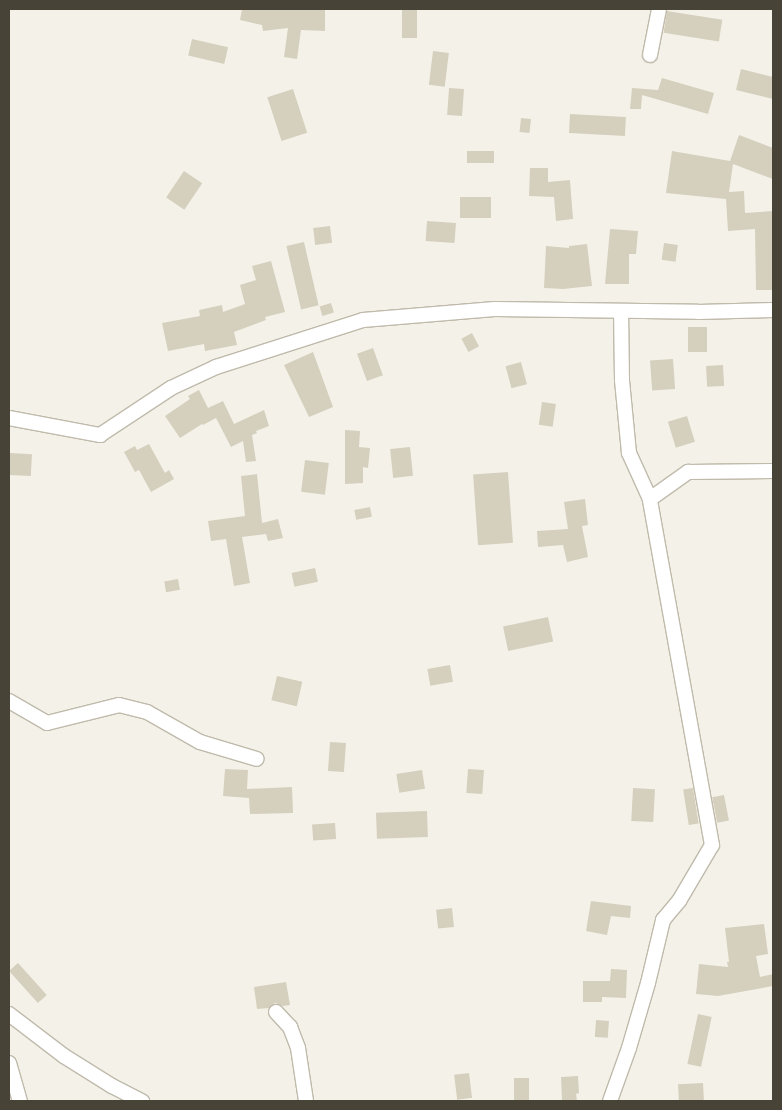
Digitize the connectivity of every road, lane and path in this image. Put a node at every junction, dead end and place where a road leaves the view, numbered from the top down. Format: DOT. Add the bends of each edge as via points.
graph roads {
  1 [pos="659,9"];
  2 [pos="650,55"];
  3 [pos="773,310"];
  4 [pos="621,311"];
  5 [pos="9,418"];
  6 [pos="773,471"];
  7 [pos="650,499"];
  8 [pos="9,701"];
  9 [pos="257,759"];
  10 [pos="276,1012"];
  11 [pos="9,1014"];
  12 [pos="9,1063"];
  13 [pos="20,1101"];
  14 [pos="142,1101"];
  15 [pos="306,1101"];
  16 [pos="610,1101"];
  1 -- 2 [label="street"];
  3 -- 4 [label="street"];
  4 -- 5 [label="street" via="495,308 363,320 216,367 171,388 100,435"];
  4 -- 7 [label="street" via="622,380 629,453"];
  6 -- 7 [label="street" via="688,472"];
  7 -- 16 [label="street" via="712,845 679,901 663,920 629,1048"];
  8 -- 9 [label="street" via="47,723 119,705 147,712 200,742"];
  10 -- 15 [label="street" via="290,1027 298,1048"];
  11 -- 14 [label="street" via="64,1056"];
  12 -- 13 [label="street"];
}
